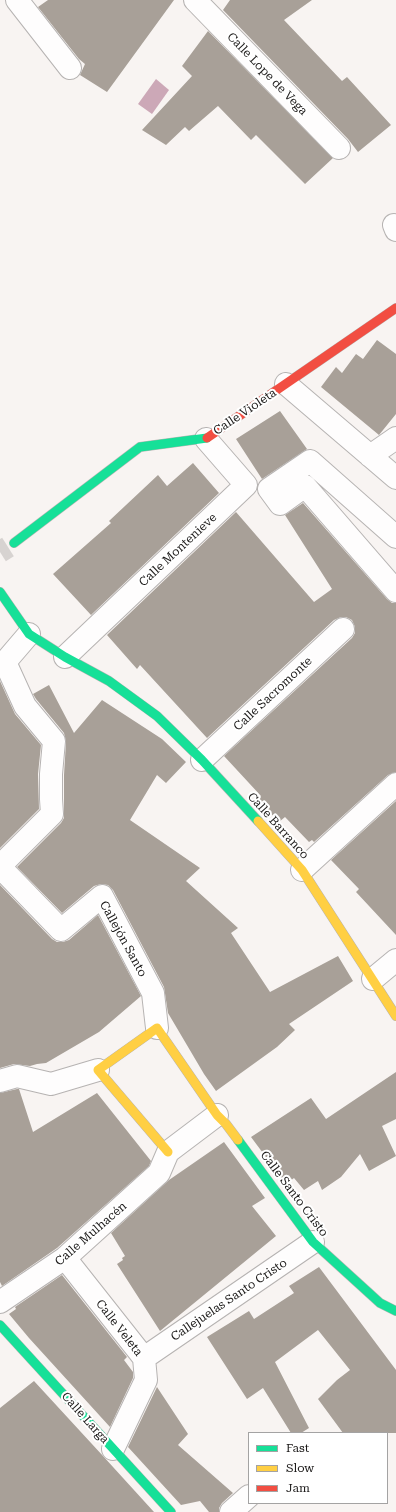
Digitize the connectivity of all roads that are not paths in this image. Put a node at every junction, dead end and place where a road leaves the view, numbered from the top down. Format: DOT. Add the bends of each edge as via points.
graph roads {
  1 [pos="17,0"];
  2 [pos="195,0"];
  3 [pos="70,68"];
  4 [pos="338,148"];
  5 [pos="396,308"];
  6 [pos="286,384"];
  7 [pos="206,438"];
  8 [pos="396,438"];
  9 [pos="370,456"];
  10 [pos="396,478"];
  11 [pos="396,537"];
  12 [pos="11,545"];
  13 [pos="390,588"];
  14 [pos="0,592"];
  15 [pos="343,628"];
  16 [pos="29,634"];
  17 [pos="65,657"];
  18 [pos="3,663"];
  19 [pos="202,760"];
  20 [pos="396,784"];
  21 [pos="302,870"];
  22 [pos="3,874"];
  23 [pos="396,960"];
  24 [pos="373,979"];
  25 [pos="396,1016"];
  26 [pos="157,1028"];
  27 [pos="98,1070"];
  28 [pos="0,1081"];
  29 [pos="217,1115"];
  30 [pos="168,1152"];
  31 [pos="313,1242"];
  32 [pos="65,1258"];
  33 [pos="0,1302"];
  34 [pos="396,1311"];
  35 [pos="0,1325"];
  36 [pos="144,1358"];
  37 [pos="113,1449"];
  38 [pos="248,1497"];
  39 [pos="171,1512"];
  40 [pos="232,1512"];
  1 -- 3 [label="street"];
  2 -- 4 [label="street, Calle Lope de Vega"];
  5 -- 6 [label="street, Calle Violeta"];
  6 -- 7 [label="street, Calle Violeta"];
  6 -- 9 [label="street"];
  7 -- 12 [label="street, Calle Violeta" via="140,447"];
  7 -- 17 [label="street, Calle Montenieve" via="246,485"];
  8 -- 9 [label="street"];
  9 -- 10 [label="street"];
  11 -- 13 [label="street" via="310,461 269,488 280,504 305,486"];
  14 -- 16 [label="street"];
  15 -- 19 [label="street, Calle Sacromonte"];
  16 -- 17 [label="street, Calle Barranco"];
  16 -- 18 [label="street"];
  17 -- 19 [label="street, Calle Barranco" via="110,681 157,716"];
  18 -- 22 [label="street" via="25,706 54,741 51,774 52,814"];
  19 -- 21 [label="street, Calle Barranco"];
  20 -- 21 [label="street"];
  21 -- 24 [label="street, Calle Barranco"];
  22 -- 26 [label="street, Callejón Santo" via="61,930 102,896 153,993"];
  23 -- 24 [label="street"];
  24 -- 25 [label="street, Calle Barranco"];
  26 -- 27 [label="street"];
  26 -- 29 [label="street, Calle Santo Cristo"];
  27 -- 28 [label="street" via="51,1084 18,1076"];
  27 -- 30 [label="street"];
  29 -- 30 [label="street"];
  29 -- 31 [label="street, Calle Santo Cristo"];
  30 -- 32 [label="street, Calle Mulhacén" via="159,1173"];
  31 -- 34 [label="street, Calle Santo Cristo" via="380,1303"];
  31 -- 36 [label="street, Callejuelas Santo Cristo"];
  32 -- 33 [label="street, Calle Mulhacén"];
  32 -- 36 [label="street, Calle Veleta"];
  35 -- 37 [label="street, Calle Larga"];
  36 -- 37 [label="street, Calle Veleta" via="146,1380"];
  37 -- 39 [label="street, Calle Larga"];
  38 -- 40 [label="street"];
}
